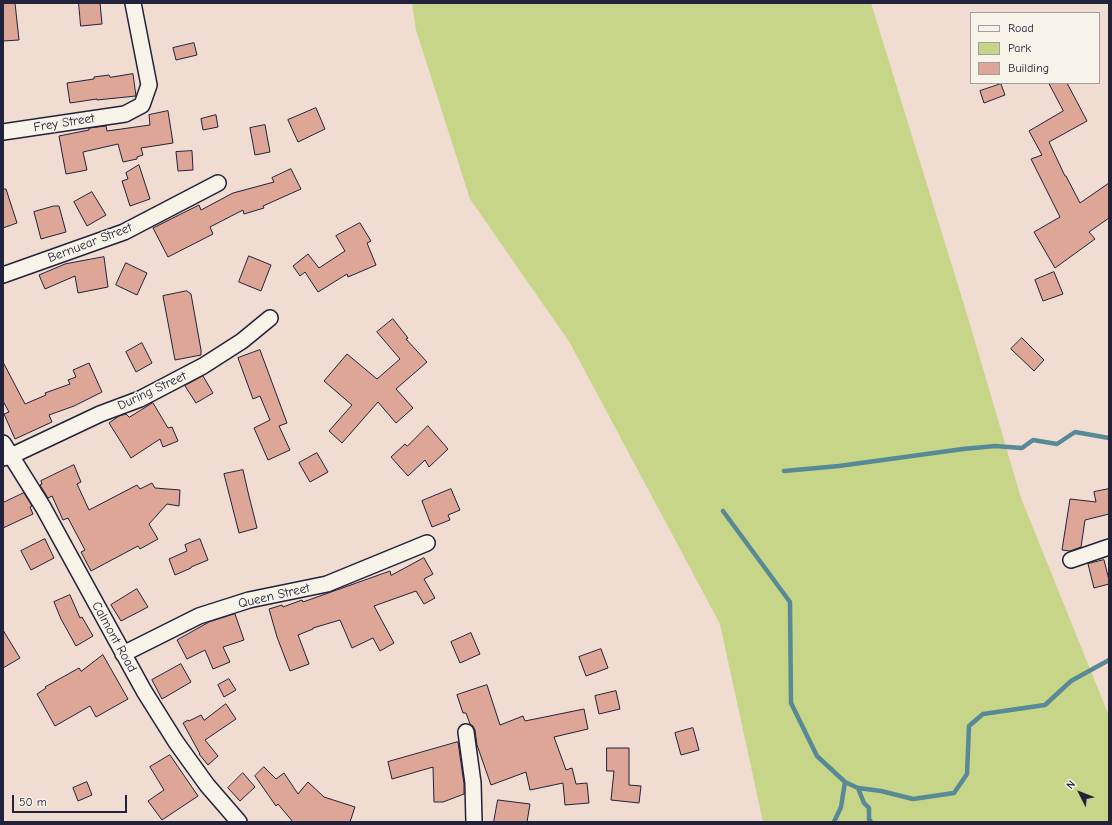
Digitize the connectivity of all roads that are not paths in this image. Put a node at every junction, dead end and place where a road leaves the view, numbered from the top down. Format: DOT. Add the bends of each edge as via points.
graph roads {
  1 [pos="134,3"];
  2 [pos="3,132"];
  3 [pos="218,183"];
  4 [pos="3,275"];
  5 [pos="270,318"];
  6 [pos="3,443"];
  7 [pos="7,457"];
  8 [pos="427,542"];
  9 [pos="1109,547"];
  10 [pos="1071,560"];
  11 [pos="123,654"];
  12 [pos="466,732"];
  13 [pos="239,822"];
  14 [pos="474,822"];
  1 -- 2 [label="street, Frey Street" via="149,85 142,105 125,114"];
  3 -- 4 [label="street, Bernuear Street" via="124,232"];
  5 -- 7 [label="street, During Street" via="242,341 202,366 140,399 100,414"];
  6 -- 7 [label="street, Calmont Road"];
  7 -- 11 [label="street, Calmont Road" via="43,507"];
  8 -- 11 [label="street, Queen Street" via="327,584 248,600 199,616"];
  9 -- 10 [label="street"];
  11 -- 13 [label="street, Calmont Road" via="176,742"];
  12 -- 14 [label="street" via="473,783"];
}
